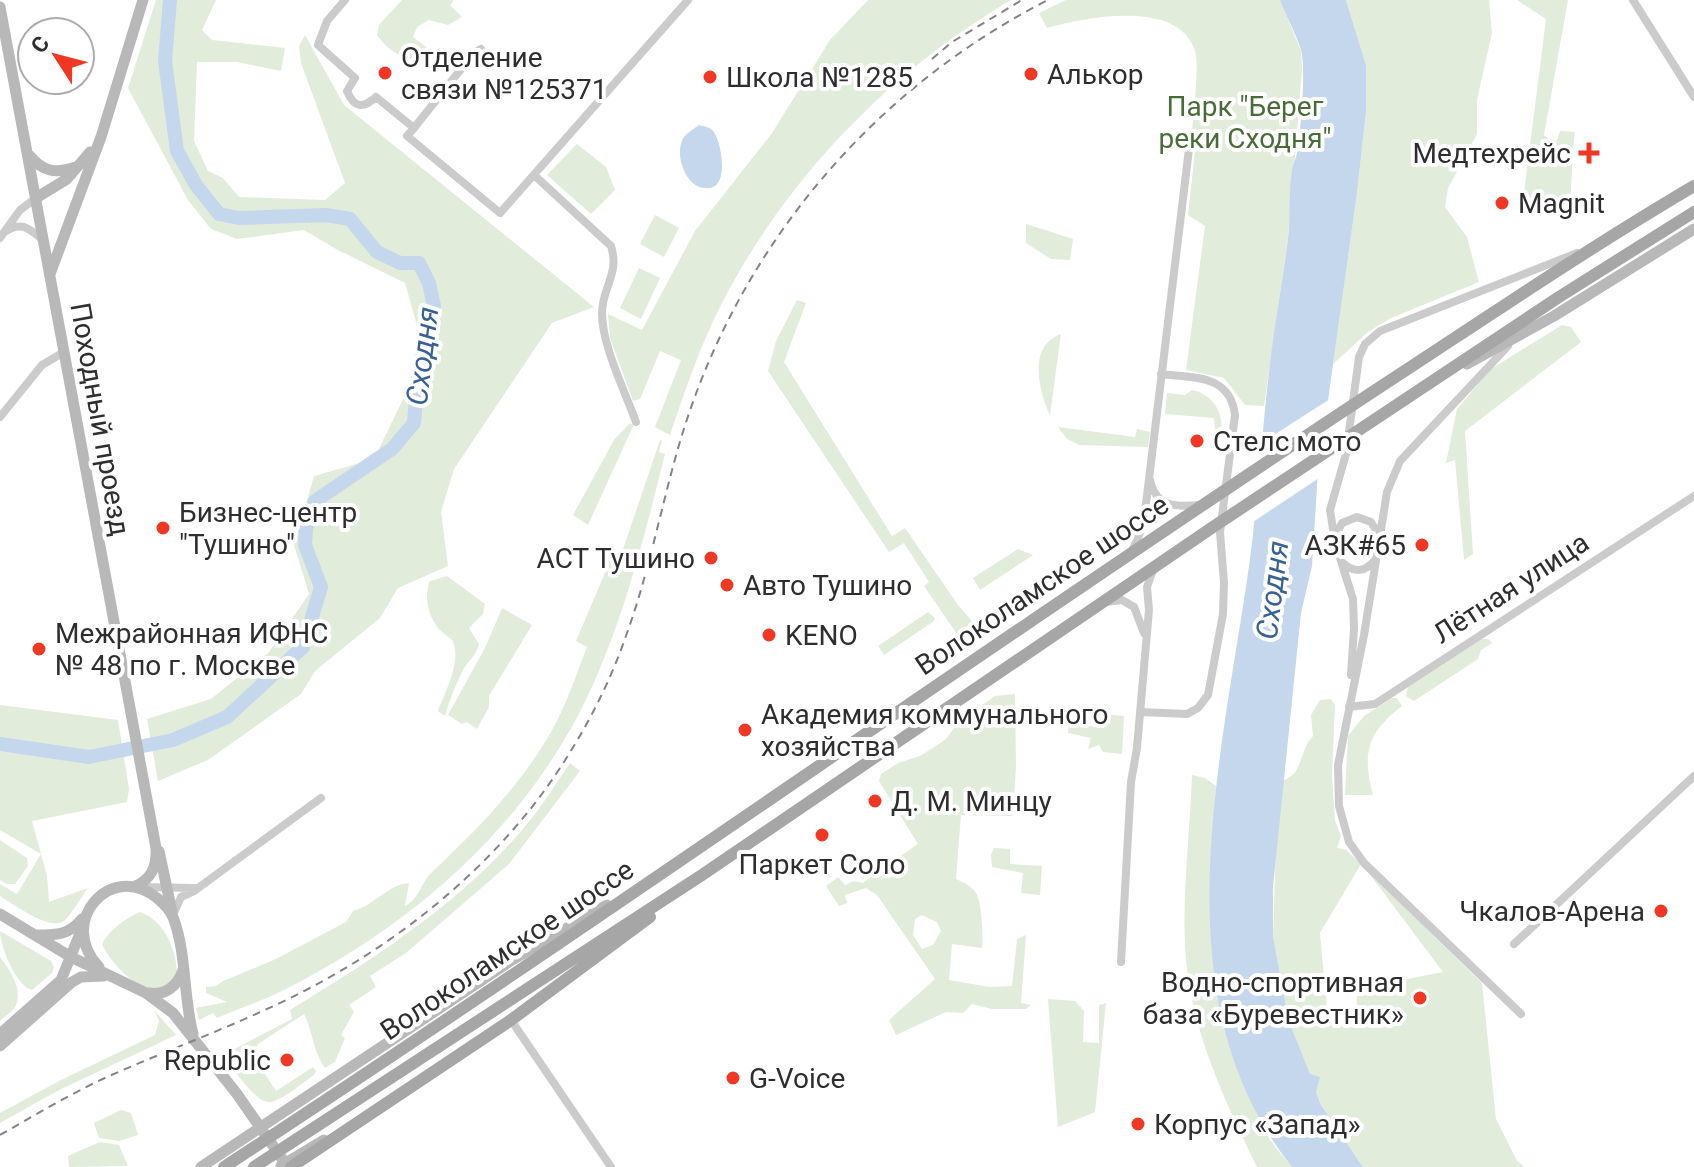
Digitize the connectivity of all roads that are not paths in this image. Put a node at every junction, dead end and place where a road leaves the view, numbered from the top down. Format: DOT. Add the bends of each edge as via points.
graph roads {
  1 [pos="143,0"];
  2 [pos="345,0"];
  3 [pos="688,0"];
  4 [pos="1633,0"];
  5 [pos="0,7"];
  6 [pos="481,49"];
  7 [pos="1694,97"];
  8 [pos="414,128"];
  9 [pos="101,137"];
  10 [pos="1189,149"];
  11 [pos="29,155"];
  12 [pos="80,166"];
  13 [pos="534,175"];
  14 [pos="1694,183"];
  15 [pos="36,198"];
  16 [pos="1694,212"];
  17 [pos="69,221"];
  18 [pos="1694,229"];
  19 [pos="3,235"];
  20 [pos="42,239"];
  21 [pos="1598,246"];
  22 [pos="50,274"];
  23 [pos="1527,331"];
  24 [pos="64,352"];
  25 [pos="1161,374"];
  26 [pos="1427,384"];
  27 [pos="0,417"];
  28 [pos="636,422"];
  29 [pos="1149,471"];
  30 [pos="1694,496"];
  31 [pos="1200,505"];
  32 [pos="1380,537"];
  33 [pos="1335,542"];
  34 [pos="1131,553"];
  35 [pos="1376,559"];
  36 [pos="1341,561"];
  37 [pos="1156,565"];
  38 [pos="1096,606"];
  39 [pos="1146,646"];
  40 [pos="1349,707"];
  41 [pos="1140,712"];
  42 [pos="1694,776"];
  43 [pos="321,798"];
  44 [pos="155,839"];
  45 [pos="702,875"];
  46 [pos="653,880"];
  47 [pos="133,887"];
  48 [pos="199,887"];
  49 [pos="168,889"];
  50 [pos="87,912"];
  51 [pos="0,914"];
  52 [pos="173,917"];
  53 [pos="83,927"];
  54 [pos="35,935"];
  55 [pos="1514,944"];
  56 [pos="71,957"];
  57 [pos="1121,962"];
  58 [pos="184,965"];
  59 [pos="112,977"];
  60 [pos="146,993"];
  61 [pos="1521,1014"];
  62 [pos="511,1020"];
  63 [pos="0,1034"];
  64 [pos="195,1038"];
  65 [pos="0,1046"];
  66 [pos="261,1126"];
  67 [pos="285,1166"];
  68 [pos="201,1167"];
  69 [pos="224,1167"];
  70 [pos="254,1167"];
  71 [pos="611,1167"];
  1 -- 9 [label="main road"];
  2 -- 8 [label="street" via="327,21 318,45 355,78 347,91 351,101 359,107 376,97"];
  3 -- 13 [label="street"];
  4 -- 7 [label="street"];
  5 -- 11 [label="main road, Походный проезд"];
  6 -- 8 [label="street"];
  8 -- 13 [label="street" via="407,136 500,213"];
  9 -- 12 [label="main road"];
  9 -- 17 [label="main road"];
  10 -- 25 [label="street"];
  11 -- 12 [label="main road" via="48,171"];
  11 -- 15 [label="main road, Походный проезд"];
  12 -- 15 [label="main road"];
  13 -- 28 [label="street" via="611,246 614,272 602,312 607,343"];
  14 -- 21 [label="main road, Волоколамское шоссе"];
  15 -- 19 [label="street"];
  15 -- 20 [label="main road, Походный проезд"];
  16 -- 26 [label="main road, Волоколамское шоссе"];
  17 -- 20 [label="main road" via="57,237"];
  17 -- 22 [label="main road"];
  18 -- 23 [label="main road"];
  19 -- 20 [label="street" via="26,226"];
  20 -- 22 [label="main road, Походный проезд"];
  21 -- 31 [label="main road, Волоколамское шоссе"];
  21 -- 33 [label="street" via="1372,336 1357,365 1346,454 1330,510"];
  22 -- 24 [label="main road, Походный проезд"];
  23 -- 26 [label="main road"];
  23 -- 32 [label="street" via="1400,461 1387,492"];
  24 -- 27 [label="street" via="42,365"];
  24 -- 44 [label="main road, Походный проезд"];
  25 -- 29 [label="street"];
  25 -- 41 [label="street" via="1212,381 1226,390 1234,405 1220,532 1224,598 1204,702 1180,715"];
  26 -- 37 [label="main road, Волоколамское шоссе"];
  29 -- 31 [label="street" via="1153,491 1162,502"];
  29 -- 34 [label="street" via="1143,526"];
  30 -- 40 [label="street, Лётная улица" via="1375,704"];
  31 -- 34 [label="main road, Волоколамское шоссе"];
  32 -- 33 [label="street" via="1371,522 1357,517 1342,523"];
  32 -- 35 [label="street"];
  33 -- 36 [label="street"];
  34 -- 46 [label="main road, Волоколамское шоссе"];
  35 -- 36 [label="street" via="1360,571"];
  35 -- 40 [label="street"];
  36 -- 40 [label="street" via="1353,599"];
  37 -- 38 [label="main road, Волоколамское шоссе"];
  37 -- 39 [label="street" via="1147,587"];
  38 -- 39 [label="street" via="1117,600 1134,607"];
  38 -- 45 [label="main road, Волоколамское шоссе"];
  39 -- 41 [label="street"];
  40 -- 61 [label="street" via="1338,765 1339,806 1349,842 1364,863"];
  41 -- 57 [label="street"];
  42 -- 55 [label="street"];
  43 -- 48 [label="street"];
  44 -- 47 [label="main road, Походный проезд" via="154,868 147,880"];
  44 -- 49 [label="main road, Походный проезд"];
  45 -- 62 [label="main road"];
  45 -- 70 [label="main road, Волоколамское шоссе"];
  46 -- 66 [label="main road" via="540,942"];
  46 -- 69 [label="main road, Волоколамское шоссе"];
  47 -- 49 [label="street"];
  47 -- 50 [label="main road" via="104,893"];
  47 -- 52 [label="main road" via="156,897"];
  48 -- 49 [label="street"];
  48 -- 52 [label="street" via="178,901"];
  49 -- 52 [label="main road, Походный проезд"];
  50 -- 53 [label="main road"];
  50 -- 54 [label="main road" via="71,931"];
  51 -- 54 [label="main road"];
  52 -- 58 [label="main road"];
  53 -- 56 [label="main road"];
  53 -- 59 [label="main road" via="87,953"];
  54 -- 56 [label="main road"];
  56 -- 59 [label="main road"];
  56 -- 63 [label="main road" via="61,980"];
  58 -- 60 [label="main road" via="180,979 168,990"];
  58 -- 64 [label="main road"];
  59 -- 60 [label="main road"];
  59 -- 65 [label="main road" via="81,977"];
  60 -- 64 [label="main road"];
  62 -- 67 [label="main road"];
  62 -- 71 [label="street"];
  64 -- 66 [label="main road"];
  66 -- 67 [label="main road"];
  66 -- 68 [label="main road"];
}
